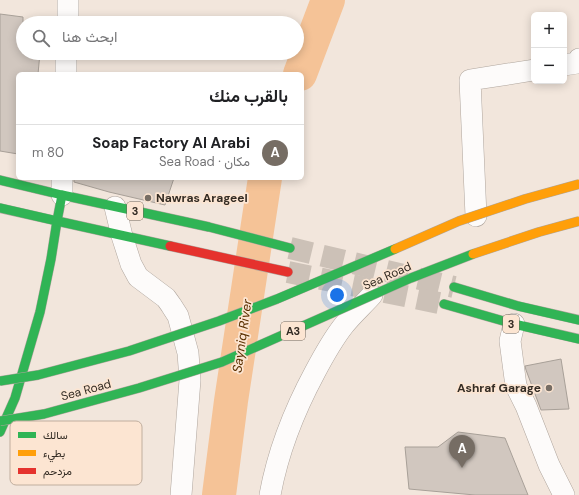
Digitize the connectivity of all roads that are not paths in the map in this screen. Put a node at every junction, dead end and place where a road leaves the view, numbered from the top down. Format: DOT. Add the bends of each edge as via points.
graph roads {
  1 [pos="68,0"];
  2 [pos="68,16"];
  3 [pos="579,59"];
  4 [pos="66,60"];
  5 [pos="567,65"];
  6 [pos="531,70"];
  7 [pos="66,72"];
  8 [pos="0,180"];
  9 [pos="579,184"];
  10 [pos="62,187"];
  11 [pos="115,207"];
  12 [pos="0,208"];
  13 [pos="476,216"];
  14 [pos="57,221"];
  15 [pos="579,221"];
  16 [pos="122,236"];
  17 [pos="290,248"];
  18 [pos="288,272"];
  19 [pos="454,287"];
  20 [pos="377,290"];
  21 [pos="444,304"];
  22 [pos="516,315"];
  23 [pos="579,320"];
  24 [pos="579,339"];
  25 [pos="0,381"];
  26 [pos="0,421"];
  27 [pos="0,432"];
  28 [pos="181,495"];
  29 [pos="270,495"];
  30 [pos="564,495"];
  1 -- 2 [label="street"];
  3 -- 5 [label="street" via="577,63"];
  4 -- 7 [label="street"];
  6 -- 13 [label="street" via="470,80"];
  8 -- 10 [label="main road"];
  9 -- 13 [label="main road, Sea Road, bridge"];
  10 -- 11 [label="main road, 3"];
  10 -- 14 [label="main road"];
  11 -- 16 [label="street"];
  11 -- 17 [label="main road, 3"];
  12 -- 14 [label="main road"];
  13 -- 25 [label="main road, Sea Road, bridge" via="219,321 129,351 38,375"];
  14 -- 16 [label="main road, 3"];
  14 -- 27 [label="main road" via="40,312 15,398"];
  15 -- 26 [label="main road, Sea Road / A3, bridge" via="532,234 410,278 222,362 44,414"];
  16 -- 18 [label="main road, 3"];
  16 -- 28 [label="street" via="138,277 172,304 188,353 190,380"];
  19 -- 22 [label="main road, 3"];
  20 -- 29 [label="street" via="344,325 327,349 305,391 281,449"];
  21 -- 22 [label="main road, 3"];
  22 -- 23 [label="main road, 3"];
  22 -- 24 [label="main road, 3"];
  22 -- 30 [label="street" via="510,342 516,386"];
}
